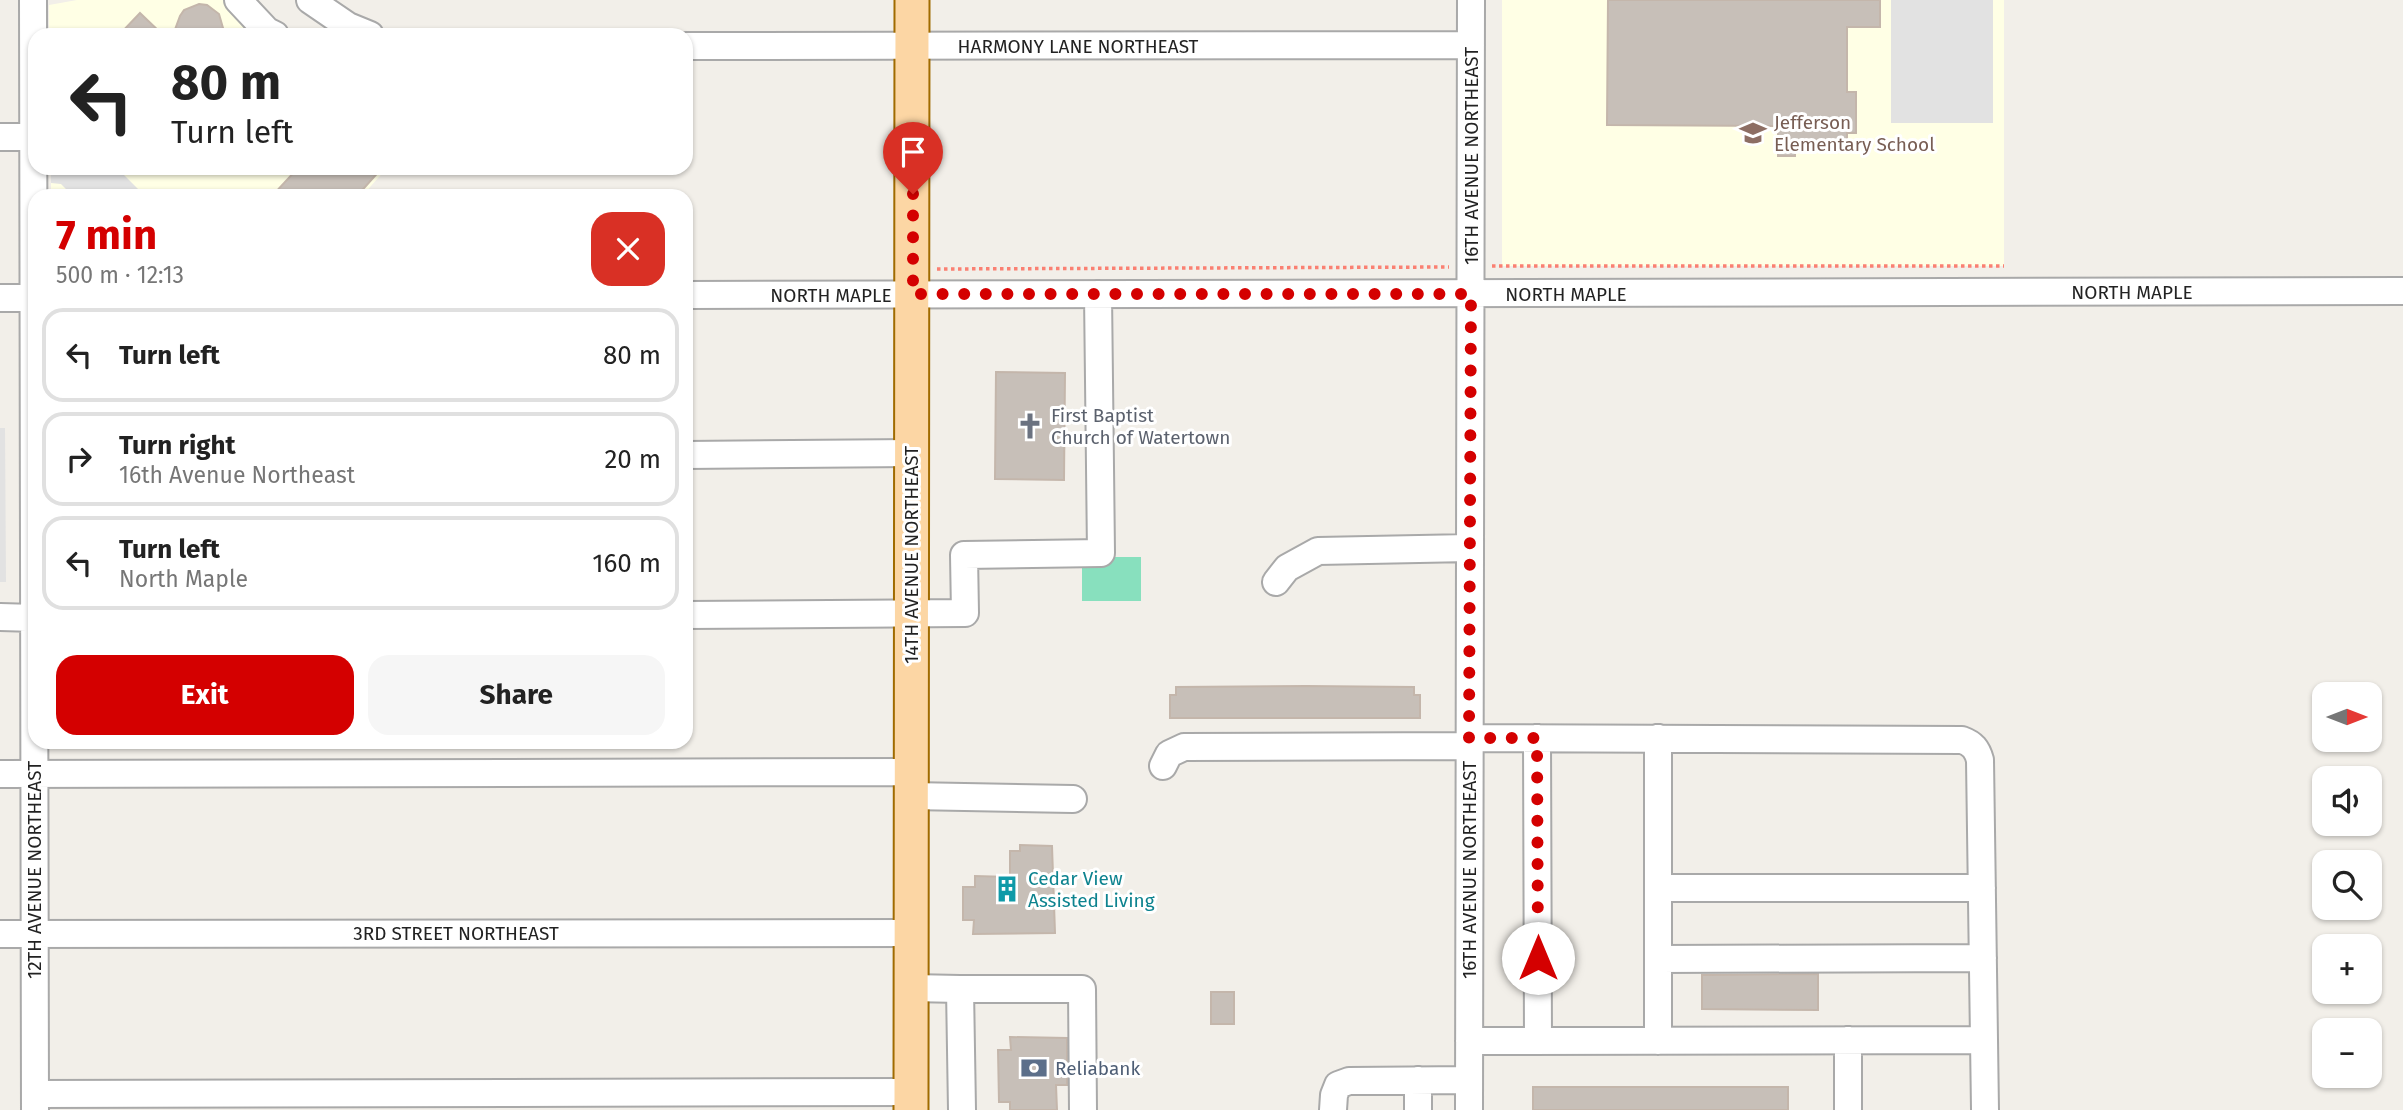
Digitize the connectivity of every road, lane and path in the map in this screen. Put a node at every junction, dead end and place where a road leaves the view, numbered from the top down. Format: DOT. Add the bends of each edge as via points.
graph roads {
  1 [pos="33,0"];
  2 [pos="238,0"];
  3 [pos="310,0"];
  4 [pos="912,0"];
  5 [pos="1471,0"];
  6 [pos="33,28"];
  7 [pos="264,28"];
  8 [pos="334,28"];
  9 [pos="1471,45"];
  10 [pos="693,46"];
  11 [pos="912,46"];
  12 [pos="0,137"];
  13 [pos="28,137"];
  14 [pos="2004,266"];
  15 [pos="1483,267"];
  16 [pos="937,269"];
  17 [pos="2403,291"];
  18 [pos="913,294"];
  19 [pos="1098,294"];
  20 [pos="1471,294"];
  21 [pos="693,295"];
  22 [pos="0,298"];
  23 [pos="28,298"];
  24 [pos="912,453"];
  25 [pos="693,454"];
  26 [pos="1469,548"];
  27 [pos="1276,582"];
  28 [pos="911,614"];
  29 [pos="693,615"];
  30 [pos="0,617"];
  31 [pos="28,618"];
  32 [pos="1537,738"];
  33 [pos="1658,738"];
  34 [pos="1469,742"];
  35 [pos="34,749"];
  36 [pos="1163,766"];
  37 [pos="0,774"];
  38 [pos="34,774"];
  39 [pos="911,784"];
  40 [pos="1073,799"];
  41 [pos="1658,888"];
  42 [pos="1982,888"];
  43 [pos="912,933"];
  44 [pos="0,934"];
  45 [pos="34,934"];
  46 [pos="1983,958"];
  47 [pos="1658,959"];
  48 [pos="912,988"];
  49 [pos="960,989"];
  50 [pos="1848,1040"];
  51 [pos="1984,1040"];
  52 [pos="1469,1041"];
  53 [pos="1538,1041"];
  54 [pos="1658,1041"];
  55 [pos="1419,1080"];
  56 [pos="1469,1080"];
  57 [pos="911,1101"];
  58 [pos="35,1102"];
  59 [pos="355,1102"];
  60 [pos="962,1110"];
  61 [pos="1083,1110"];
  62 [pos="1334,1110"];
  63 [pos="1418,1110"];
  64 [pos="1469,1110"];
  65 [pos="1848,1110"];
  66 [pos="1985,1110"];
  1 -- 6 [label="street, 12TH AVENUE NORTHEAST"];
  2 -- 7 [label="street"];
  3 -- 8 [label="street"];
  4 -- 11 [label="main road, 14TH AVENUE NORTHEAST"];
  5 -- 9 [label="street, 16TH AVENUE NORTHEAST"];
  9 -- 11 [label="street, HARMONY LANE NORTHEAST"];
  9 -- 15 [label="street, 16TH AVENUE NORTHEAST"];
  10 -- 11 [label="street, HARMONY LANE NORTHEAST"];
  11 -- 18 [label="main road, 14TH AVENUE NORTHEAST"];
  12 -- 13 [label="street"];
  14 -- 15 [label="path"];
  15 -- 16 [label="path"];
  15 -- 20 [label="street, 16TH AVENUE NORTHEAST"];
  17 -- 20 [label="street, NORTH MAPLE"];
  18 -- 19 [label="street, NORTH MAPLE"];
  18 -- 21 [label="street, NORTH MAPLE"];
  18 -- 24 [label="main road, 14TH AVENUE NORTHEAST"];
  19 -- 20 [label="street, NORTH MAPLE"];
  19 -- 28 [label="street" via="1101,553 964,555 965,613"];
  20 -- 26 [label="street, 16TH AVENUE NORTHEAST"];
  22 -- 23 [label="street"];
  24 -- 25 [label="street"];
  24 -- 28 [label="main road, 14TH AVENUE NORTHEAST"];
  26 -- 27 [label="street" via="1318,551 1287,568"];
  26 -- 34 [label="street, 16TH AVENUE NORTHEAST"];
  28 -- 29 [label="street"];
  28 -- 39 [label="main road, 14TH AVENUE NORTHEAST"];
  30 -- 31 [label="street"];
  32 -- 33 [label="street"];
  32 -- 34 [label="street"];
  32 -- 53 [label="street"];
  33 -- 41 [label="street"];
  33 -- 42 [label="street" via="1971,743 1980,760"];
  34 -- 36 [label="street" via="1184,747 1168,754"];
  34 -- 52 [label="street, 16TH AVENUE NORTHEAST"];
  35 -- 38 [label="street, 12TH AVENUE NORTHEAST"];
  37 -- 38 [label="street"];
  38 -- 39 [label="street"];
  38 -- 45 [label="street, 12TH AVENUE NORTHEAST"];
  39 -- 40 [label="street"];
  39 -- 43 [label="main road, 14TH AVENUE NORTHEAST"];
  41 -- 42 [label="street"];
  41 -- 47 [label="street"];
  42 -- 46 [label="street"];
  43 -- 45 [label="street, 3RD STREET NORTHEAST"];
  43 -- 48 [label="main road, 14TH AVENUE NORTHEAST"];
  44 -- 45 [label="street, 3RD STREET NORTHEAST"];
  45 -- 58 [label="street, 12TH AVENUE NORTHEAST"];
  46 -- 47 [label="street"];
  46 -- 51 [label="street"];
  47 -- 54 [label="street"];
  48 -- 49 [label="street"];
  48 -- 57 [label="main road, 14TH AVENUE NORTHEAST"];
  49 -- 60 [label="street"];
  49 -- 61 [label="street" via="1082,989"];
  50 -- 51 [label="street"];
  50 -- 54 [label="street"];
  50 -- 65 [label="street"];
  51 -- 66 [label="street"];
  52 -- 53 [label="street"];
  52 -- 56 [label="street, 16TH AVENUE NORTHEAST"];
  53 -- 54 [label="street"];
  55 -- 56 [label="street"];
  55 -- 62 [label="street" via="1349,1081 1338,1085"];
  55 -- 63 [label="street"];
  56 -- 64 [label="street, 16TH AVENUE NORTHEAST"];
  57 -- 59 [label="street"];
  58 -- 59 [label="street"];
}
